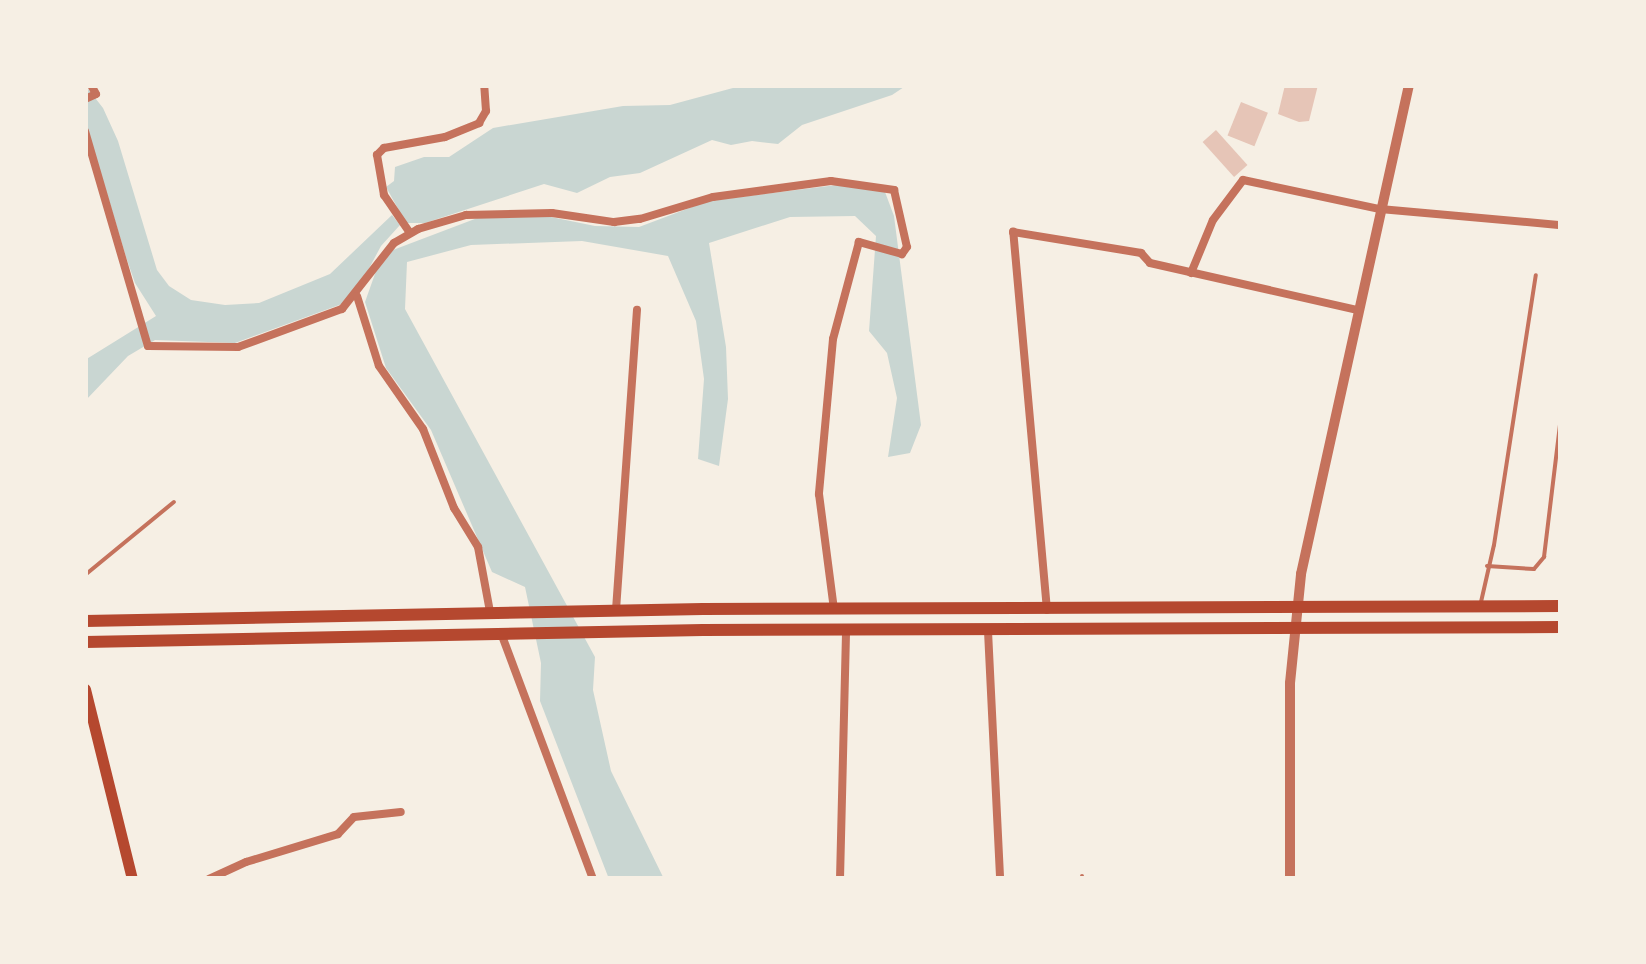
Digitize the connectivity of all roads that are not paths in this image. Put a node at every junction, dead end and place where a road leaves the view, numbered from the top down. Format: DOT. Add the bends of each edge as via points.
graph roads {
  1 [pos="484,85"];
  2 [pos="1408,85"];
  3 [pos="93,89"];
  4 [pos="85,99"];
  5 [pos="85,131"];
  6 [pos="1380,209"];
  7 [pos="1561,225"];
  8 [pos="410,233"];
  9 [pos="1191,273"];
  10 [pos="1536,275"];
  11 [pos="356,296"];
  12 [pos="637,310"];
  13 [pos="1357,310"];
  14 [pos="1561,416"];
  15 [pos="174,502"];
  16 [pos="1487,566"];
  17 [pos="85,575"];
  18 [pos="1480,606"];
  19 [pos="1561,606"];
  20 [pos="1297,608"];
  21 [pos="616,610"];
  22 [pos="834,610"];
  23 [pos="1047,610"];
  24 [pos="490,612"];
  25 [pos="85,621"];
  26 [pos="1561,628"];
  27 [pos="1294,630"];
  28 [pos="846,632"];
  29 [pos="988,632"];
  30 [pos="501,633"];
  31 [pos="85,642"];
  32 [pos="85,689"];
  33 [pos="401,812"];
  34 [pos="132,879"];
  35 [pos="209,879"];
  36 [pos="593,879"];
  37 [pos="840,879"];
  38 [pos="1000,879"];
  39 [pos="1290,879"];
  1 -- 8 [label="street" via="486,111 478,123 376,155 384,196"];
  2 -- 6 [label="street"];
  3 -- 4 [label="street"];
  5 -- 11 [label="street" via="148,346 238,347 342,309"];
  6 -- 7 [label="street"];
  6 -- 9 [label="street" via="1243,180 1212,220"];
  6 -- 13 [label="street"];
  8 -- 11 [label="street" via="387,249"];
  8 -- 22 [label="street" via="481,214 640,219 713,196 831,181 894,190 906,247 902,254 860,242 833,339 818,494"];
  9 -- 13 [label="street"];
  9 -- 23 [label="street" via="1150,263 1141,253 1013,232"];
  10 -- 16 [label="lane"];
  11 -- 24 [label="street" via="380,366 423,428 454,508 478,546"];
  12 -- 21 [label="street"];
  13 -- 20 [label="street"];
  14 -- 16 [label="lane" via="1541,564"];
  15 -- 17 [label="lane"];
  16 -- 18 [label="lane"];
  18 -- 19 [label="main road"];
  18 -- 20 [label="main road"];
  20 -- 23 [label="main road"];
  20 -- 27 [label="street"];
  21 -- 22 [label="main road"];
  21 -- 24 [label="main road"];
  22 -- 23 [label="main road"];
  24 -- 25 [label="main road"];
  26 -- 27 [label="main road"];
  27 -- 29 [label="main road"];
  27 -- 39 [label="street"];
  28 -- 29 [label="main road"];
  28 -- 30 [label="main road"];
  28 -- 37 [label="street"];
  29 -- 38 [label="street"];
  30 -- 31 [label="main road"];
  30 -- 36 [label="street"];
  32 -- 34 [label="main road"];
  33 -- 35 [label="street" via="354,817 338,834"];
}
